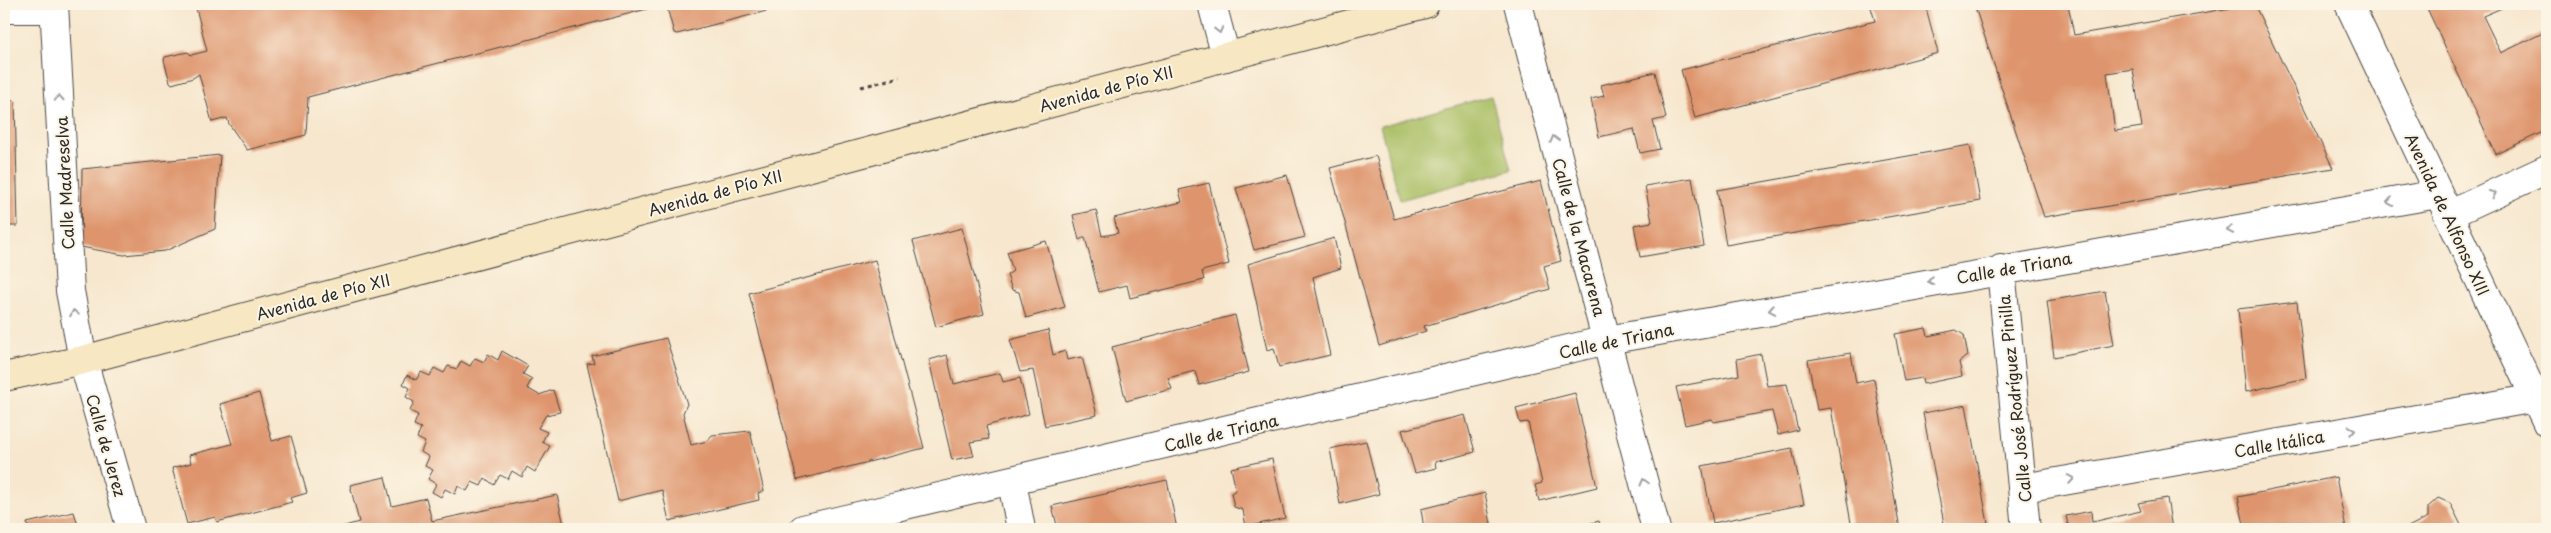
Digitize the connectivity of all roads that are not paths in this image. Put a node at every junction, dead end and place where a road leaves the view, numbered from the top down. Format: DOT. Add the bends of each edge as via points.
graph roads {
  1 [pos="1212,4"];
  2 [pos="1425,4"];
  3 [pos="1518,4"];
  4 [pos="2349,4"];
  5 [pos="54,6"];
  6 [pos="4,9"];
  7 [pos="1226,57"];
  8 [pos="2547,169"];
  9 [pos="2443,204"];
  10 [pos="2001,269"];
  11 [pos="1607,340"];
  12 [pos="83,360"];
  13 [pos="4,377"];
  14 [pos="2536,398"];
  15 [pos="2547,423"];
  16 [pos="1012,482"];
  17 [pos="2023,488"];
  18 [pos="131,529"];
  19 [pos="803,529"];
  20 [pos="1021,529"];
  21 [pos="1656,529"];
  22 [pos="2026,529"];
  1 -- 7 [label="street, one-way"];
  2 -- 7 [label="main road, Avenida de Pío XII"];
  11 -- 3 [label="street, Calle de la Macarena, one-way"];
  4 -- 9 [label="street, Avenida de Alfonso XIII"];
  5 -- 6 [label="street"];
  12 -- 5 [label="street, Calle Madreselva, one-way" via="70,291"];
  7 -- 12 [label="main road, Avenida de Pío XII"];
  9 -- 8 [label="street, Calle de Triana, one-way"];
  9 -- 10 [label="street, Calle de Triana, one-way"];
  9 -- 14 [label="street, Avenida de Alfonso XIII"];
  10 -- 11 [label="street, Calle de Triana, one-way"];
  10 -- 17 [label="street, Calle José Rodríguez Pinilla"];
  11 -- 16 [label="street, Calle de Triana"];
  21 -- 11 [label="street, Calle de la Macarena, one-way"];
  12 -- 13 [label="main road, Avenida de Pío XII"];
  12 -- 18 [label="street, Calle de Jerez"];
  14 -- 15 [label="street, Avenida de Alfonso XIII"];
  17 -- 14 [label="street, Calle Itálica, one-way"];
  16 -- 19 [label="street, Calle de Triana"];
  16 -- 20 [label="street"];
  17 -- 22 [label="street, Calle José Rodríguez Pinilla"];
}
